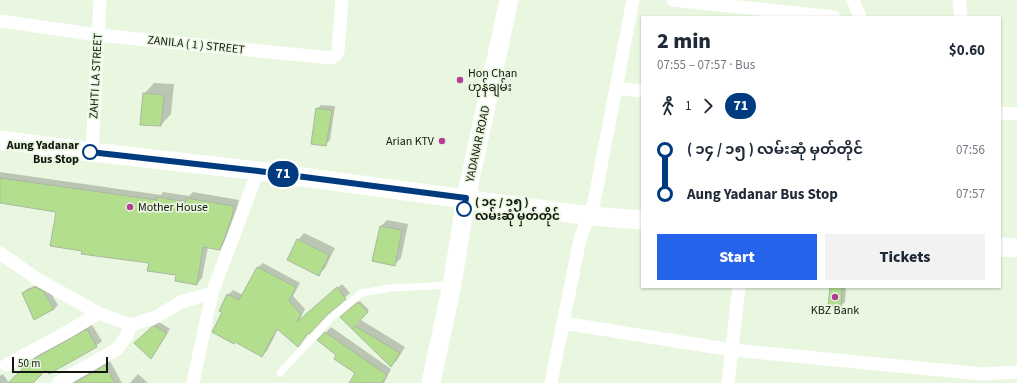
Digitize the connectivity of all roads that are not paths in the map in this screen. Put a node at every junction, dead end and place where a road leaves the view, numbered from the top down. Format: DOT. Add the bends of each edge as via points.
graph roads {
  1 [pos="100,0"];
  2 [pos="342,0"];
  3 [pos="509,0"];
  4 [pos="633,0"];
  5 [pos="673,0"];
  6 [pos="853,0"];
  7 [pos="959,0"];
  8 [pos="825,16"];
  9 [pos="860,16"];
  10 [pos="961,16"];
  11 [pos="0,21"];
  12 [pos="98,35"];
  13 [pos="616,88"];
  14 [pos="641,91"];
  15 [pos="1001,113"];
  16 [pos="1017,114"];
  17 [pos="0,140"];
  18 [pos="92,152"];
  19 [pos="258,171"];
  20 [pos="466,198"];
  21 [pos="590,216"];
  22 [pos="641,220"];
  23 [pos="1001,247"];
  24 [pos="1017,248"];
  25 [pos="0,253"];
  26 [pos="452,285"];
  27 [pos="739,288"];
  28 [pos="212,292"];
  29 [pos="98,313"];
  30 [pos="563,323"];
  31 [pos="131,324"];
  32 [pos="732,350"];
  33 [pos="6,365"];
  34 [pos="1017,372"];
  35 [pos="280,373"];
  36 [pos="981,379"];
  37 [pos="58,383"];
  38 [pos="193,383"];
  39 [pos="431,383"];
  40 [pos="551,383"];
  41 [pos="728,383"];
  1 -- 12 [label="street, ZAHTI LA STREET"];
  2 -- 12 [label="street, ZANILA ( 1 ) STREET" via="338,52 331,58"];
  3 -- 20 [label="main road, YADANAR ROAD"];
  4 -- 13 [label="street"];
  5 -- 8 [label="street"];
  6 -- 9 [label="street"];
  7 -- 10 [label="street"];
  11 -- 12 [label="street, ZANILA ( 1 ) STREET"];
  12 -- 18 [label="street, ZAHTI LA STREET"];
  13 -- 14 [label="street"];
  13 -- 21 [label="street"];
  15 -- 16 [label="street"];
  17 -- 18 [label="main road"];
  18 -- 19 [label="main road"];
  19 -- 20 [label="main road"];
  19 -- 28 [label="street"];
  20 -- 21 [label="main road"];
  20 -- 26 [label="main road, YADANAR ROAD"];
  21 -- 22 [label="main road"];
  21 -- 30 [label="street" via="580,239"];
  23 -- 24 [label="main road"];
  25 -- 29 [label="street" via="36,279"];
  26 -- 35 [label="lane" via="391,288 361,293 331,318"];
  26 -- 39 [label="main road, YADANAR ROAD"];
  27 -- 32 [label="street"];
  28 -- 31 [label="street" via="181,302 156,316"];
  28 -- 38 [label="street"];
  29 -- 31 [label="street"];
  29 -- 33 [label="street"];
  30 -- 32 [label="street"];
  30 -- 40 [label="street"];
  31 -- 37 [label="street" via="117,349"];
  32 -- 36 [label="street"];
  32 -- 41 [label="street"];
  34 -- 36 [label="street"];
}
